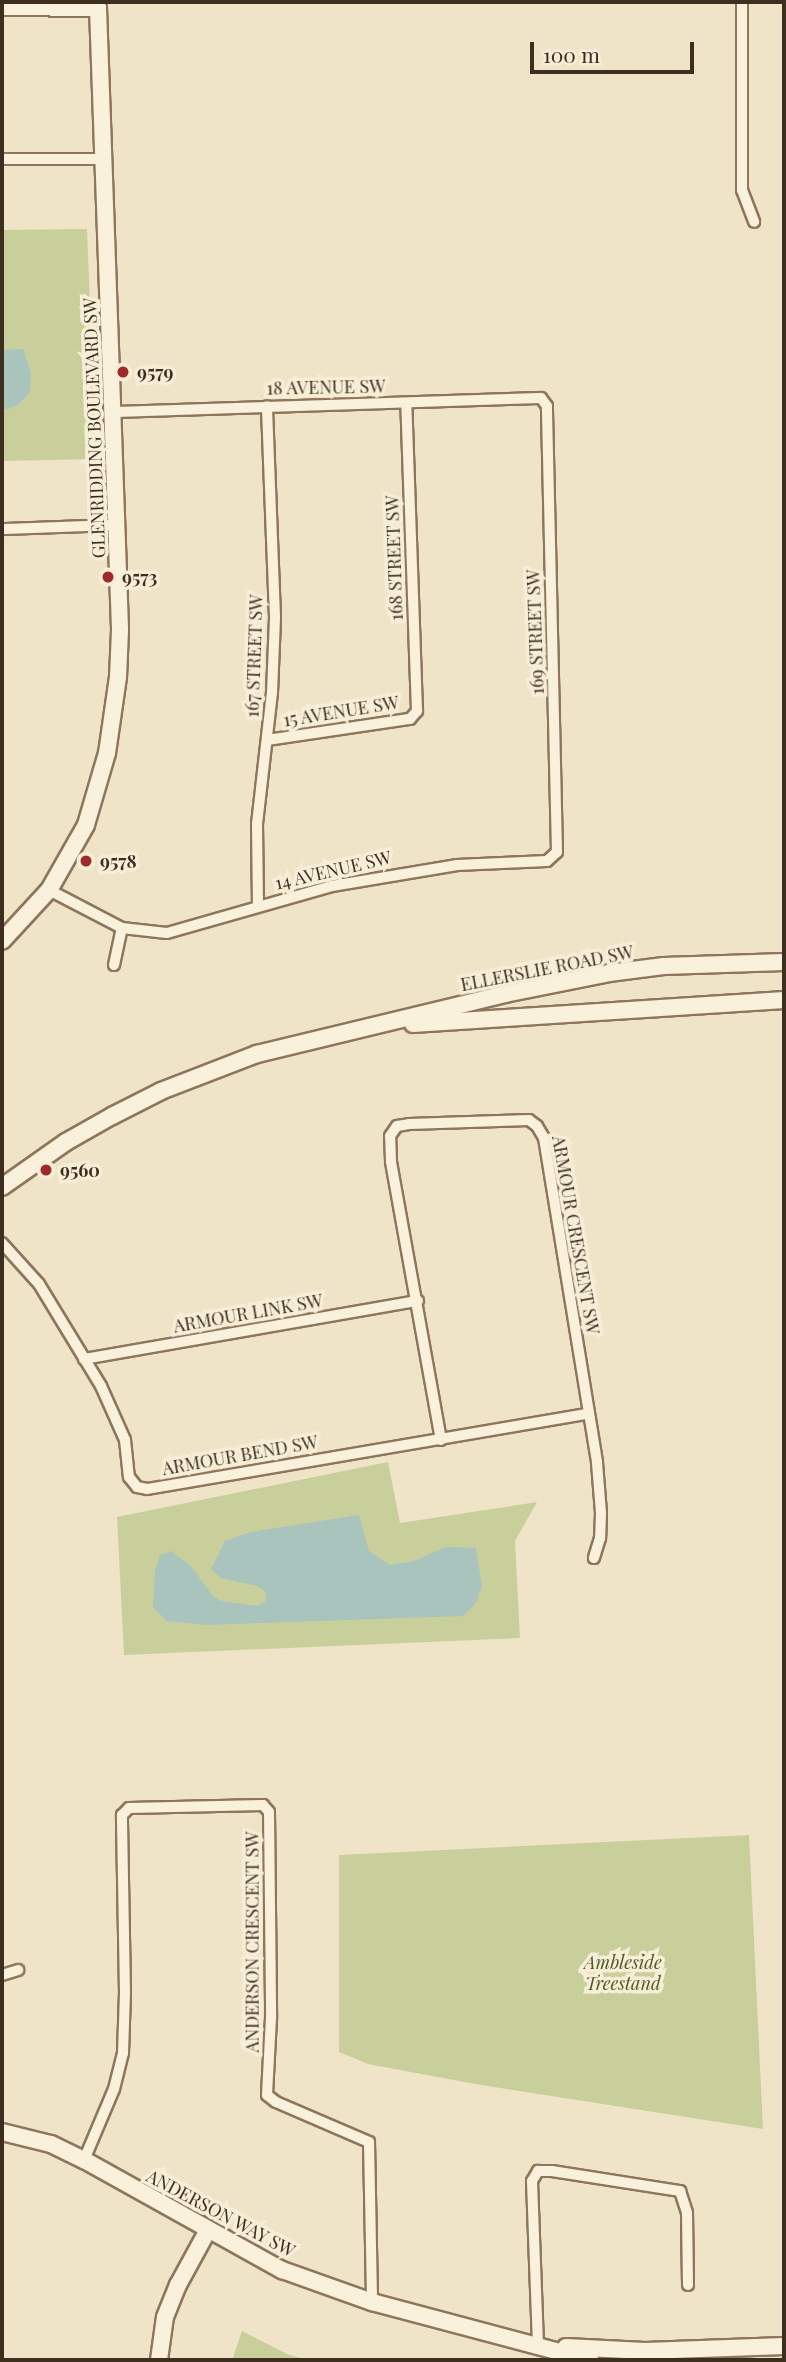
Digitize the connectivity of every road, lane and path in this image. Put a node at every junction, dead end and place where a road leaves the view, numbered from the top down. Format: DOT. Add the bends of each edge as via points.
graph roads {
  1 [pos="743,2"];
  2 [pos="2,7"];
  3 [pos="2,159"];
  4 [pos="104,159"];
  5 [pos="754,222"];
  6 [pos="544,402"];
  7 [pos="406,403"];
  8 [pos="267,406"];
  9 [pos="113,412"];
  10 [pos="116,525"];
  11 [pos="2,529"];
  12 [pos="416,711"];
  13 [pos="267,740"];
  14 [pos="554,858"];
  15 [pos="49,890"];
  16 [pos="258,906"];
  17 [pos="122,928"];
  18 [pos="2,941"];
  19 [pos="784,962"];
  20 [pos="114,965"];
  21 [pos="784,992"];
  22 [pos="784,1000"];
  23 [pos="636,1008"];
  24 [pos="362,1028"];
  25 [pos="2,1187"];
  26 [pos="2,1243"];
  27 [pos="418,1301"];
  28 [pos="84,1359"];
  29 [pos="588,1414"];
  30 [pos="441,1440"];
  31 [pos="594,1558"];
  32 [pos="18,1970"];
  33 [pos="2,1975"];
  34 [pos="2,2132"];
  35 [pos="84,2160"];
  36 [pos="208,2230"];
  37 [pos="688,2285"];
  38 [pos="372,2302"];
  39 [pos="544,2346"];
  40 [pos="784,2346"];
  41 [pos="159,2360"];
  42 [pos="590,2360"];
  1 -- 5 [label="street" via="742,190"];
  2 -- 4 [label="street, GLENRIDDING BOULEVARD SW" via="99,8"];
  3 -- 4 [label="street"];
  4 -- 9 [label="street, GLENRIDDING BOULEVARD SW"];
  6 -- 7 [label="street, 18 AVENUE SW"];
  6 -- 14 [label="street, 169 STREET SW" via="557,791"];
  7 -- 8 [label="street, 18 AVENUE SW"];
  7 -- 12 [label="street, 168 STREET SW"];
  8 -- 9 [label="street, 18 AVENUE SW"];
  8 -- 13 [label="street, 167 STREET SW" via="275,617"];
  9 -- 10 [label="street, GLENRIDDING BOULEVARD SW"];
  10 -- 11 [label="street"];
  10 -- 15 [label="street, GLENRIDDING BOULEVARD SW" via="120,654 107,753 86,825"];
  12 -- 13 [label="street, 15 AVENUE SW" via="410,719"];
  13 -- 16 [label="street, 167 STREET SW" via="257,824"];
  14 -- 16 [label="street, 14 AVENUE SW" via="404,872"];
  15 -- 17 [label="street, 14 AVENUE SW"];
  15 -- 18 [label="street, GLENRIDDING BOULEVARD SW"];
  16 -- 17 [label="street, 14 AVENUE SW" via="167,933"];
  17 -- 20 [label="street"];
  19 -- 24 [label="street, ELLERSLIE ROAD SW" via="609,972"];
  21 -- 23 [label="street" via="670,998"];
  22 -- 23 [label="street, ELLERSLIE ROAD SW"];
  23 -- 24 [label="street, ELLERSLIE ROAD SW"];
  24 -- 25 [label="street, ELLERSLIE ROAD SW" via="257,1054 161,1091 66,1142"];
  26 -- 28 [label="street, ARMOUR BEND SW" via="39,1284"];
  27 -- 28 [label="street, ARMOUR LINK SW"];
  27 -- 29 [label="street, ARMOUR CRESCENT SW" via="390,1136 397,1126 409,1124 516,1119 537,1126 544,1138"];
  27 -- 30 [label="street, ARMOUR CRESCENT SW"];
  28 -- 30 [label="street, ARMOUR BEND SW" via="116,1416 130,1477 137,1487 147,1489"];
  29 -- 30 [label="street, ARMOUR BEND SW"];
  29 -- 31 [label="street, ARMOUR CRESCENT SW" via="601,1513"];
  32 -- 33 [label="street"];
  34 -- 35 [label="street, ANDERSON WAY SW" via="51,2144"];
  35 -- 36 [label="street, ANDERSON WAY SW"];
  35 -- 38 [label="street, ANDERSON CRESCENT SW" via="114,2089 123,2053 122,1815 129,1808 263,1805 269,1812 267,2095 369,2142"];
  36 -- 38 [label="street, ANDERSON WAY SW" via="282,2270"];
  36 -- 41 [label="street" via="165,2317"];
  37 -- 39 [label="street" via="687,2213 680,2192 538,2171 532,2190"];
  38 -- 39 [label="street, ANDERSON WAY SW"];
  39 -- 40 [label="street, ANDERSON WAY SW" via="645,2351"];
  39 -- 42 [label="street, ANDERSON WAY SW"];
}
